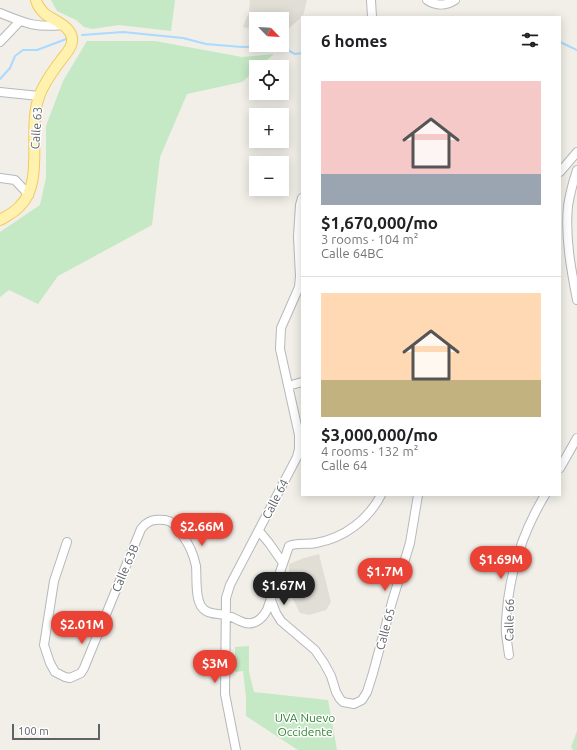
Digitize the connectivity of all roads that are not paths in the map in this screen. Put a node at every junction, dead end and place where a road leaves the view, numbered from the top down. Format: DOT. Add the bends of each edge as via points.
graph roads {
  1 [pos="36,0"];
  2 [pos="371,0"];
  3 [pos="427,0"];
  4 [pos="455,0"];
  5 [pos="0,13"];
  6 [pos="372,16"];
  7 [pos="20,21"];
  8 [pos="62,25"];
  9 [pos="0,42"];
  10 [pos="0,92"];
  11 [pos="39,96"];
  12 [pos="577,152"];
  13 [pos="577,170"];
  14 [pos="561,171"];
  15 [pos="0,178"];
  16 [pos="29,195"];
  17 [pos="301,202"];
  18 [pos="0,220"];
  19 [pos="577,300"];
  20 [pos="301,382"];
  21 [pos="288,386"];
  22 [pos="577,438"];
  23 [pos="561,466"];
  24 [pos="380,496"];
  25 [pos="418,496"];
  26 [pos="544,496"];
  27 [pos="259,531"];
  28 [pos="67,542"];
  29 [pos="283,563"];
  30 [pos="271,600"];
  31 [pos="226,615"];
  32 [pos="262,618"];
  33 [pos="281,621"];
  34 [pos="509,655"];
  35 [pos="236,750"];
  1 -- 8 [label="main road, Calle 63" via="43,12"];
  2 -- 6 [label="street"];
  3 -- 4 [label="street" via="442,5"];
  5 -- 7 [label="street"];
  7 -- 8 [label="street" via="44,26"];
  7 -- 9 [label="street"];
  8 -- 11 [label="main road, Calle 63" via="69,31 72,42"];
  10 -- 11 [label="street"];
  11 -- 16 [label="main road, Calle 63"];
  12 -- 14 [label="street"];
  13 -- 19 [label="street" via="568,206 570,268"];
  15 -- 16 [label="street" via="15,180"];
  16 -- 18 [label="main road" via="20,207"];
  17 -- 21 [label="street, Calle 64" via="298,237 299,287 284,319 280,338"];
  20 -- 21 [label="street"];
  21 -- 27 [label="street, Calle 64" via="300,449"];
  22 -- 23 [label="street"];
  24 -- 29 [label="street" via="368,515 357,525 331,539 289,546"];
  25 -- 33 [label="street, Calle 65" via="410,543 367,692 362,700 354,704 343,702 315,650"];
  26 -- 34 [label="street, Calle 66" via="520,546 510,585 506,614"];
  27 -- 29 [label="street"];
  27 -- 31 [label="street, Calle 64" via="230,585 226,598"];
  28 -- 31 [label="street, Calle 63B" via="54,580 44,645 55,672 65,677 70,678 81,673 84,668 141,529 149,522 157,519 168,520 178,528 192,549 202,607 209,613"];
  29 -- 30 [label="street"];
  30 -- 32 [label="street"];
  30 -- 33 [label="street"];
  31 -- 32 [label="street" via="249,624"];
  31 -- 35 [label="street, Calle 64" via="225,694"];
  32 -- 33 [label="street"];
}
